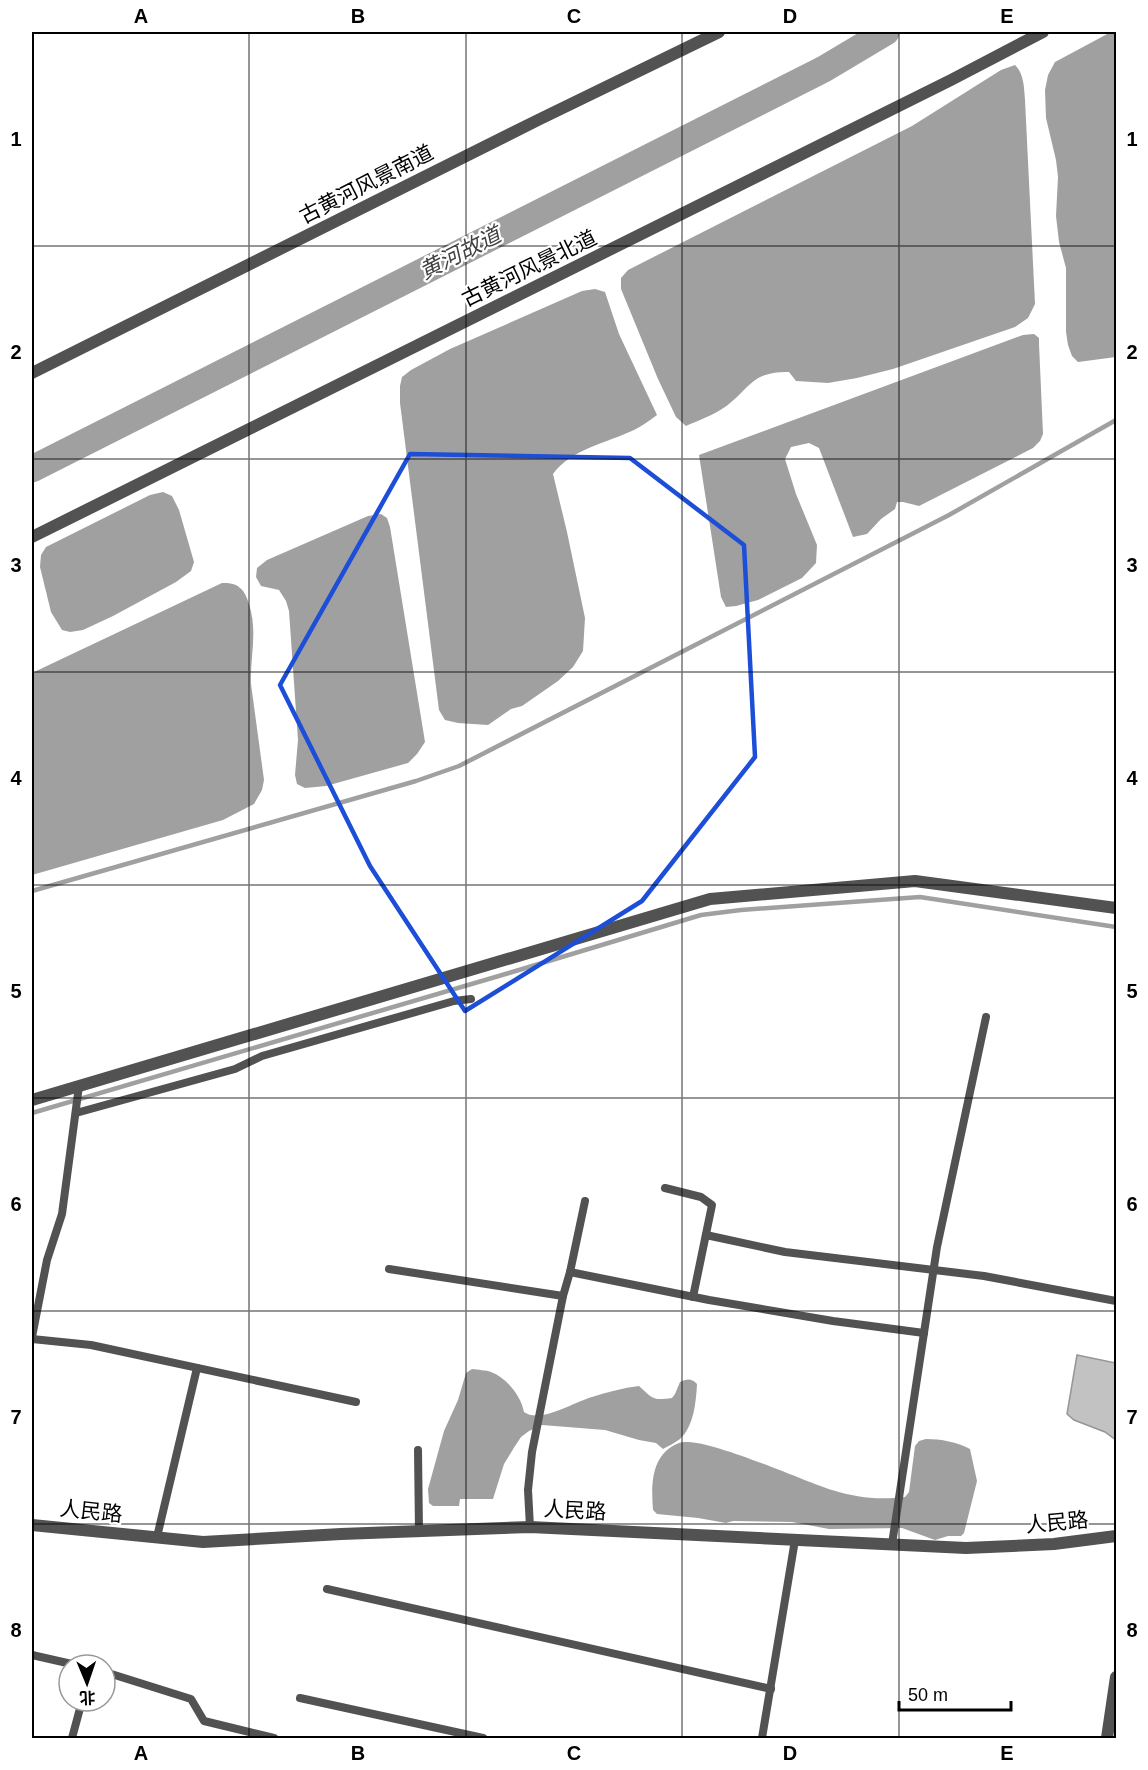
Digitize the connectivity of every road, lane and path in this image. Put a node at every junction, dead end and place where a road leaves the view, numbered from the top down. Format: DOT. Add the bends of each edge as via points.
graph roads {
  1 [pos="719,32"];
  2 [pos="1043,32"];
  3 [pos="32,373"];
  4 [pos="32,537"];
  5 [pos="1116,908"];
  6 [pos="471,999"];
  7 [pos="986,1017"];
  8 [pos="79,1089"];
  9 [pos="32,1100"];
  10 [pos="76,1109"];
  11 [pos="665,1188"];
  12 [pos="585,1201"];
  13 [pos="706,1235"];
  14 [pos="389,1269"];
  15 [pos="934,1269"];
  16 [pos="570,1272"];
  17 [pos="563,1296"];
  18 [pos="693,1297"];
  19 [pos="1116,1301"];
  20 [pos="924,1333"];
  21 [pos="32,1338"];
  22 [pos="197,1368"];
  23 [pos="356,1402"];
  24 [pos="418,1450"];
  25 [pos="32,1525"];
  26 [pos="530,1527"];
  27 [pos="419,1531"];
  28 [pos="1116,1536"];
  29 [pos="157,1537"];
  30 [pos="795,1540"];
  31 [pos="892,1544"];
  32 [pos="327,1589"];
  33 [pos="32,1655"];
  34 [pos="57,1661"];
  35 [pos="117,1676"];
  36 [pos="1116,1677"];
  37 [pos="771,1689"];
  38 [pos="300,1698"];
  39 [pos="79,1713"];
  40 [pos="72,1738"];
  41 [pos="274,1738"];
  42 [pos="483,1738"];
  43 [pos="762,1738"];
  44 [pos="1107,1738"];
  1 -- 3 [label="street, 古黄河风景南道"];
  2 -- 4 [label="street, 古黄河风景北道"];
  5 -- 8 [label="street" via="915,881 710,899"];
  6 -- 10 [label="lane" via="262,1056 235,1069"];
  7 -- 15 [label="lane"];
  8 -- 9 [label="street"];
  8 -- 10 [label="lane"];
  10 -- 21 [label="lane" via="62,1214 47,1260"];
  11 -- 13 [label="lane" via="700,1197 712,1205"];
  12 -- 16 [label="lane"];
  13 -- 15 [label="lane" via="785,1252"];
  13 -- 18 [label="lane"];
  14 -- 17 [label="lane"];
  15 -- 19 [label="lane"];
  15 -- 20 [label="lane"];
  16 -- 17 [label="lane"];
  16 -- 18 [label="lane"];
  17 -- 26 [label="lane" via="532,1452"];
  18 -- 20 [label="lane"];
  20 -- 31 [label="lane"];
  21 -- 22 [label="lane" via="91,1345"];
  22 -- 23 [label="lane"];
  22 -- 29 [label="lane"];
  24 -- 27 [label="lane"];
  25 -- 29 [label="street, 人民路"];
  26 -- 27 [label="street, 人民路"];
  26 -- 30 [label="street, 人民路"];
  27 -- 29 [label="street, 人民路" via="203,1542"];
  28 -- 31 [label="street, 人民路" via="1054,1544 966,1548"];
  30 -- 31 [label="street, 人民路"];
  30 -- 37 [label="lane"];
  32 -- 37 [label="lane"];
  33 -- 34 [label="lane"];
  35 -- 41 [label="lane" via="191,1699 204,1721"];
  36 -- 44 [label="street"];
  37 -- 43 [label="lane"];
  38 -- 42 [label="lane"];
  39 -- 40 [label="lane"];
}
